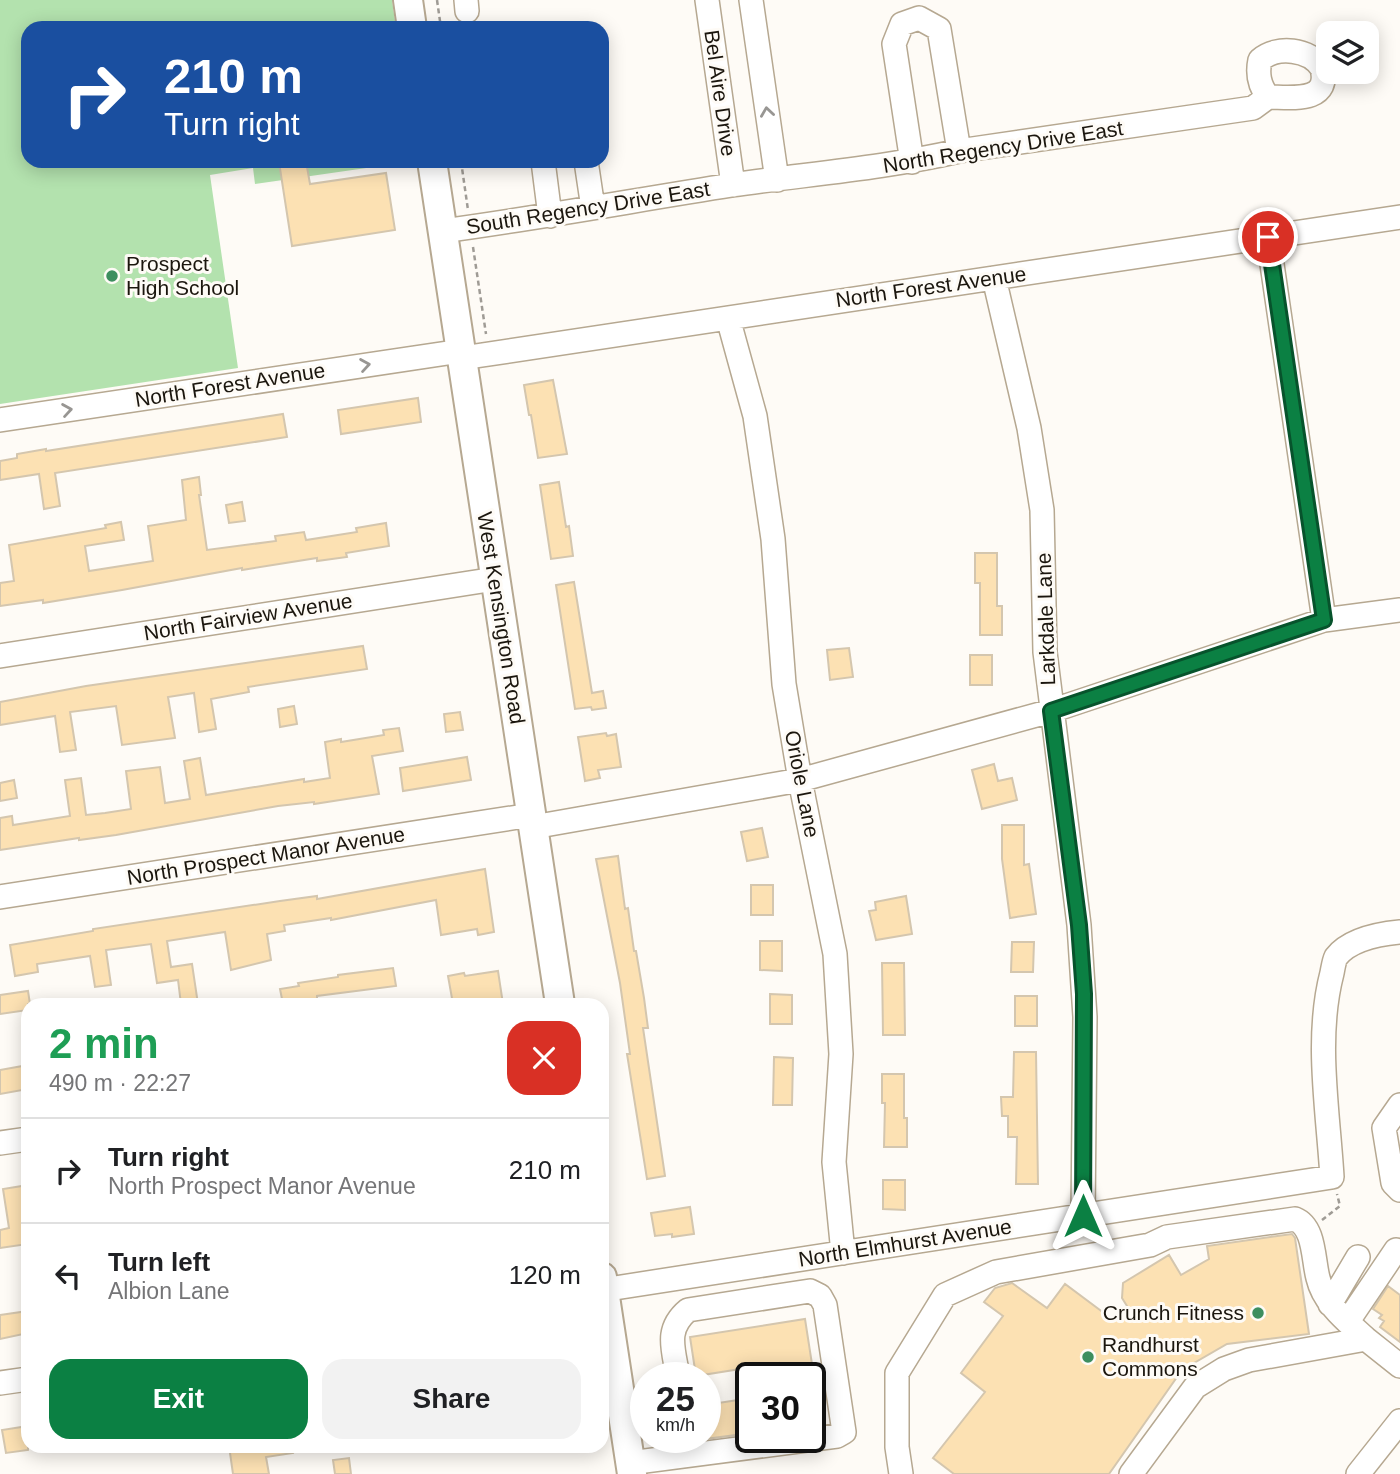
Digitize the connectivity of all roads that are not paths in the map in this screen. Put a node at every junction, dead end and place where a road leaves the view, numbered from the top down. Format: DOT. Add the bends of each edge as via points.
graph roads {
  1 [pos="408,0"];
  2 [pos="707,0"];
  3 [pos="751,0"];
  4 [pos="411,21"];
  5 [pos="1268,97"];
  6 [pos="959,151"];
  7 [pos="912,162"];
  8 [pos="433,168"];
  9 [pos="544,168"];
  10 [pos="587,168"];
  11 [pos="777,180"];
  12 [pos="733,185"];
  13 [pos="593,208"];
  14 [pos="550,216"];
  15 [pos="1400,217"];
  16 [pos="442,231"];
  17 [pos="1268,237"];
  18 [pos="994,278"];
  19 [pos="729,318"];
  20 [pos="461,354"];
  21 [pos="0,420"];
  22 [pos="495,579"];
  23 [pos="1400,610"];
  24 [pos="1324,620"];
  25 [pos="0,656"];
  26 [pos="1051,711"];
  27 [pos="800,780"];
  28 [pos="532,821"];
  29 [pos="0,897"];
  30 [pos="1400,932"];
  31 [pos="559,998"];
  32 [pos="1400,1105"];
  33 [pos="21,1140"];
  34 [pos="0,1143"];
  35 [pos="1400,1190"];
  36 [pos="1083,1216"];
  37 [pos="843,1253"];
  38 [pos="1396,1253"];
  39 [pos="1358,1257"];
  40 [pos="609,1285"];
  41 [pos="1330,1304"];
  42 [pos="609,1325"];
  43 [pos="1357,1330"];
  44 [pos="676,1362"];
  45 [pos="1400,1366"];
  46 [pos="21,1379"];
  47 [pos="0,1383"];
  48 [pos="1400,1421"];
  49 [pos="721,1444"];
  50 [pos="669,1453"];
  51 [pos="631,1468"];
  52 [pos="901,1474"];
  53 [pos="1131,1474"];
  54 [pos="1358,1474"];
  1 -- 4 [label="main road"];
  2 -- 12 [label="street, Bel Aire Drive"];
  11 -- 3 [label="street, Bel Aire Drive, one-way"];
  5 -- 6 [label="street, North Regency Drive East" via="1253,108"];
  6 -- 7 [label="street, North Regency Drive East"];
  6 -- 7 [label="street" via="939,29 919,18 902,23 894,44"];
  7 -- 11 [label="street, North Regency Drive East"];
  8 -- 16 [label="main road, West Kensington Road"];
  9 -- 14 [label="street"];
  10 -- 13 [label="street"];
  11 -- 12 [label="street, North Regency Drive East"];
  12 -- 13 [label="street, South Regency Drive East"];
  13 -- 14 [label="street, South Regency Drive East"];
  14 -- 16 [label="street, South Regency Drive East"];
  15 -- 17 [label="street, North Forest Avenue"];
  16 -- 20 [label="main road, West Kensington Road"];
  17 -- 18 [label="street, North Forest Avenue"];
  17 -- 24 [label="street"];
  18 -- 19 [label="street, North Forest Avenue"];
  18 -- 26 [label="street, Larkdale Lane" via="1029,428 1042,510"];
  19 -- 20 [label="street, North Forest Avenue"];
  19 -- 27 [label="street, Oriole Lane" via="755,416 773,539 783,684"];
  21 -- 20 [label="street, North Forest Avenue, one-way"];
  20 -- 22 [label="main road, West Kensington Road"];
  22 -- 25 [label="street, North Fairview Avenue"];
  22 -- 28 [label="main road, West Kensington Road"];
  23 -- 24 [label="street, North Prospect Manor Avenue"];
  24 -- 26 [label="street, North Prospect Manor Avenue"];
  26 -- 27 [label="street, North Prospect Manor Avenue"];
  26 -- 36 [label="street, Larkdale Lane" via="1083,978"];
  27 -- 28 [label="street, North Prospect Manor Avenue"];
  27 -- 37 [label="street, Oriole Lane" via="835,954 841,1054 834,1162"];
  28 -- 29 [label="street, North Prospect Manor Avenue"];
  28 -- 31 [label="main road, West Kensington Road"];
  30 -- 36 [label="street, North Elmhurst Avenue" via="1353,944 1335,958 1325,998 1324,1050 1332,1177"];
  32 -- 35 [label="street" via="1384,1128 1393,1183"];
  33 -- 34 [label="street"];
  36 -- 37 [label="street, North Elmhurst Avenue"];
  37 -- 40 [label="street, North Elmhurst Avenue"];
  38 -- 43 [label="street"];
  39 -- 41 [label="street"];
  41 -- 43 [label="street"];
  41 -- 52 [label="street" via="1318,1281 1308,1230 1303,1222 1286,1219 1167,1237 1150,1245 996,1272 945,1295 897,1373"];
  42 -- 51 [label="main road"];
  43 -- 45 [label="street"];
  43 -- 53 [label="street" via="1249,1360 1195,1387"];
  44 -- 49 [label="street" via="672,1332 688,1310 810,1291 825,1305 845,1432"];
  46 -- 47 [label="street"];
  48 -- 54 [label="street"];
  50 -- 51 [label="street"];
}
